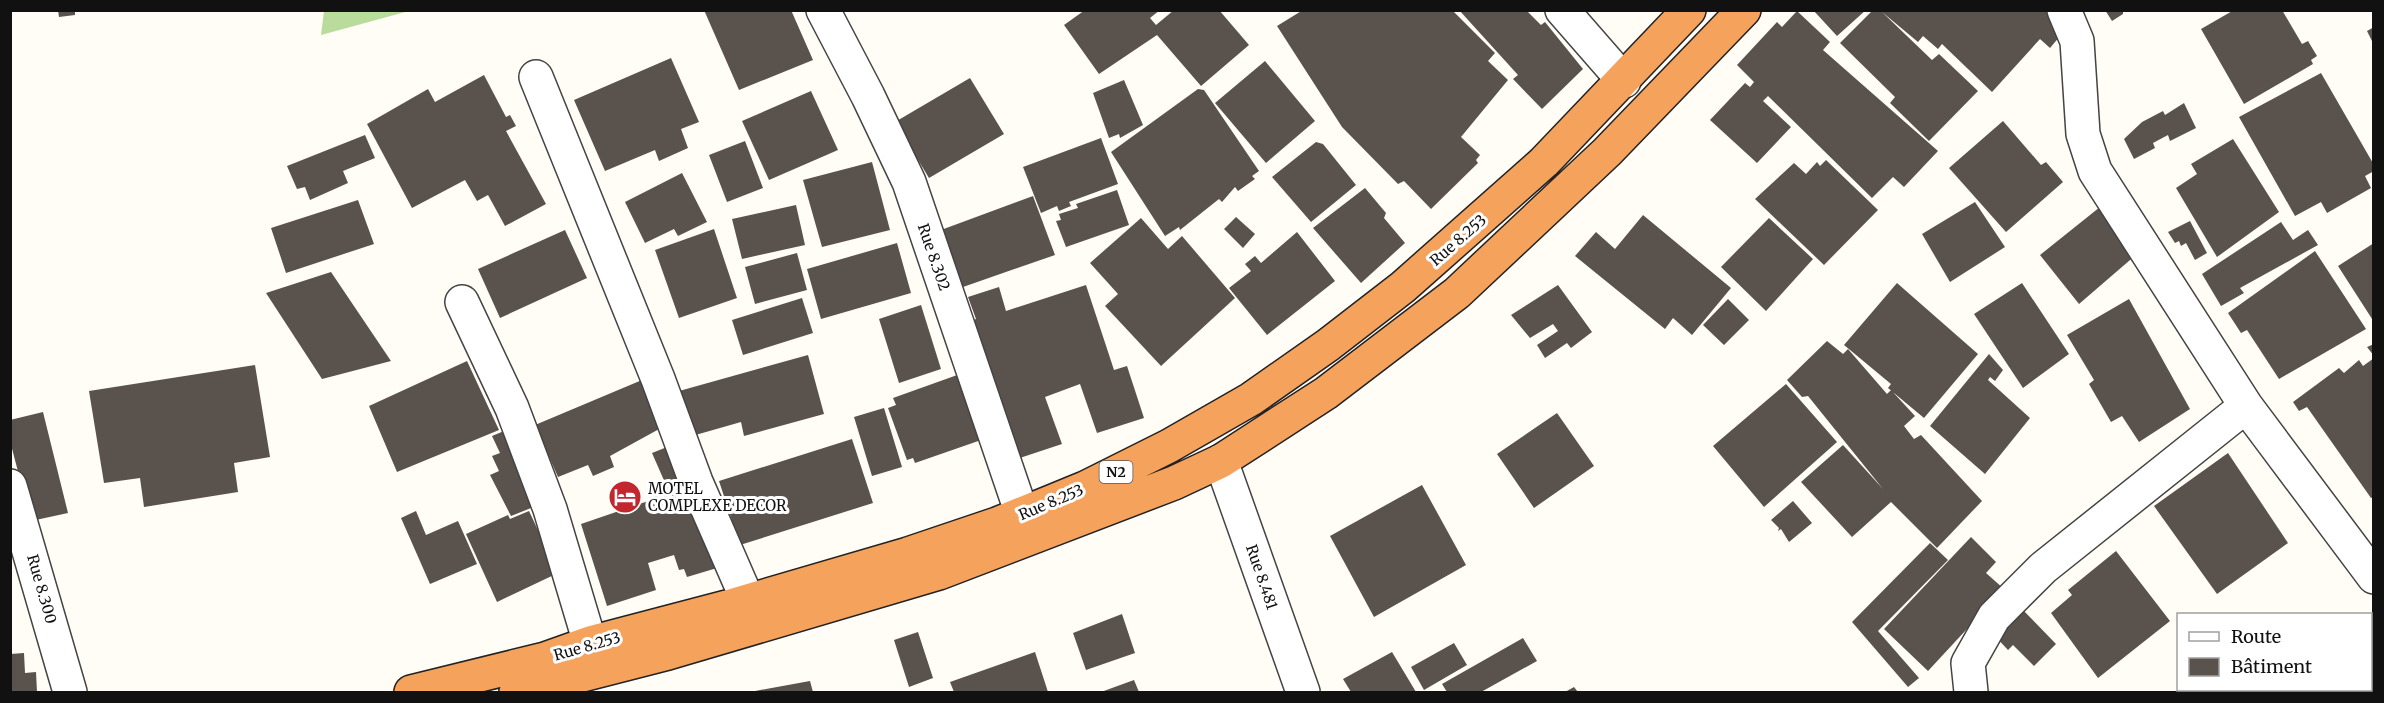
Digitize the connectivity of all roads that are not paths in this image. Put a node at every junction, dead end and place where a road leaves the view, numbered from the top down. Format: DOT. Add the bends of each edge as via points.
graph roads {
  1 [pos="823,10"];
  2 [pos="1562,10"];
  3 [pos="1689,10"];
  4 [pos="1744,10"];
  5 [pos="2064,10"];
  6 [pos="536,77"];
  7 [pos="1623,81"];
  8 [pos="462,302"];
  9 [pos="2246,406"];
  10 [pos="1221,461"];
  11 [pos="10,486"];
  12 [pos="1022,514"];
  13 [pos="2373,577"];
  14 [pos="748,601"];
  15 [pos="590,643"];
  16 [pos="70,693"];
  17 [pos="411,693"];
  18 [pos="516,693"];
  19 [pos="1303,693"];
  20 [pos="1971,693"];
  1 -- 12 [label="street, Rue 8.302" via="909,182"];
  2 -- 7 [label="street"];
  3 -- 7 [label="highway, Rue 8.253 / N2"];
  4 -- 10 [label="highway, Rue 8.253 / N2" via="1607,152 1457,293 1326,393"];
  5 -- 9 [label="street" via="2077,41 2083,134 2095,171"];
  6 -- 14 [label="street" via="696,482"];
  7 -- 12 [label="highway, Rue 8.253 / N2" via="1475,226 1328,345 1251,399 1169,446"];
  8 -- 15 [label="street" via="512,408 550,509"];
  9 -- 13 [label="street"];
  9 -- 20 [label="street" via="2043,568 1994,617 1968,663"];
  10 -- 18 [label="highway, Rue 8.253 / N2" via="1174,483 939,573 668,653"];
  10 -- 19 [label="street, Rue 8.481"];
  11 -- 16 [label="street, Rue 8.300"];
  12 -- 14 [label="highway, Rue 8.253 / N2" via="908,554"];
  14 -- 15 [label="highway, Rue 8.253 / N2"];
  15 -- 17 [label="highway, Rue 8.253 / N2" via="545,659"];
}
